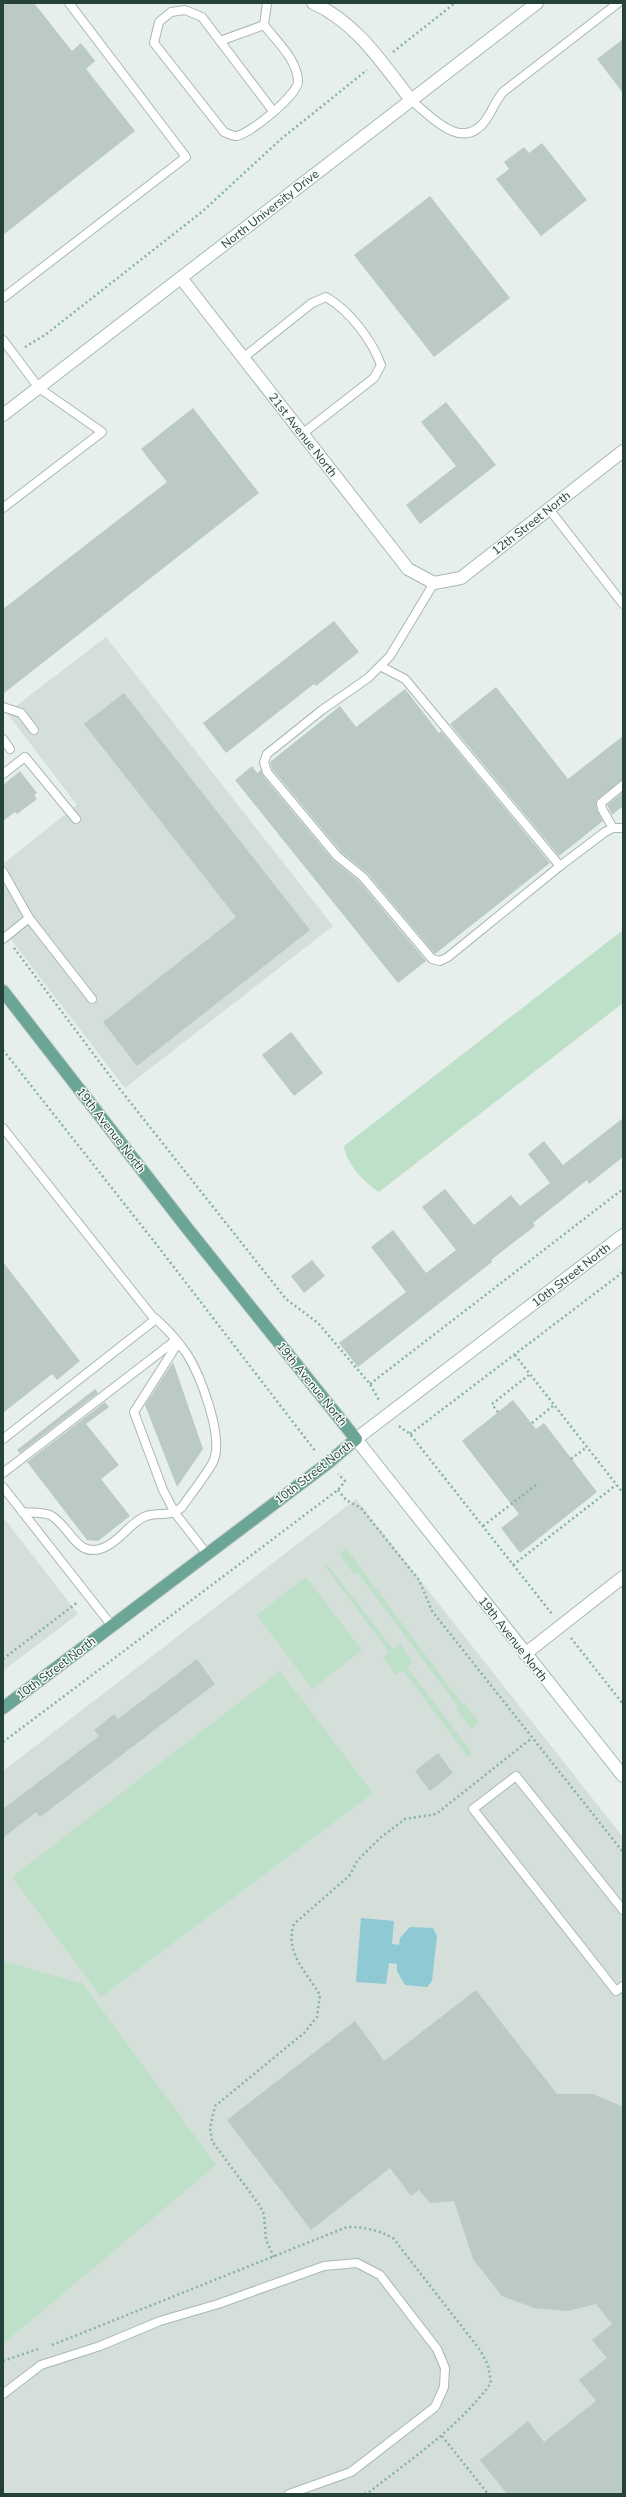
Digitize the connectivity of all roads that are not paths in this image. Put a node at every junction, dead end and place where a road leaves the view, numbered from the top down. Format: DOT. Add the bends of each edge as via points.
graph roads {
  1 [pos="69,3"];
  2 [pos="267,3"];
  3 [pos="313,3"];
  4 [pos="536,3"];
  5 [pos="618,3"];
  6 [pos="264,25"];
  7 [pos="220,41"];
  8 [pos="411,100"];
  9 [pos="273,111"];
  10 [pos="181,278"];
  11 [pos="3,298"];
  12 [pos="3,340"];
  13 [pos="243,358"];
  14 [pos="39,388"];
  15 [pos="3,415"];
  16 [pos="302,434"];
  17 [pos="623,451"];
  18 [pos="3,508"];
  19 [pos="549,509"];
  20 [pos="434,583"];
  21 [pos="623,604"];
  22 [pos="380,666"];
  23 [pos="3,707"];
  24 [pos="34,730"];
  25 [pos="3,739"];
  26 [pos="10,749"];
  27 [pos="3,774"];
  28 [pos="623,785"];
  29 [pos="76,819"];
  30 [pos="613,828"];
  31 [pos="623,828"];
  32 [pos="560,866"];
  33 [pos="3,872"];
  34 [pos="29,918"];
  35 [pos="4,938"];
  36 [pos="3,990"];
  37 [pos="92,999"];
  38 [pos="3,1128"];
  39 [pos="623,1235"];
  40 [pos="156,1319"];
  41 [pos="177,1342"];
  42 [pos="356,1438"];
  43 [pos="3,1439"];
  44 [pos="3,1473"];
  45 [pos="3,1487"];
  46 [pos="22,1512"];
  47 [pos="175,1513"];
  48 [pos="207,1554"];
  49 [pos="623,1577"];
  50 [pos="112,1626"];
  51 [pos="525,1654"];
  52 [pos="3,1708"];
  53 [pos="623,1776"];
  54 [pos="623,1910"];
  55 [pos="623,1986"];
  56 [pos="3,2394"];
  57 [pos="289,2494"];
  1 -- 11 [label="lane" via="186,157"];
  2 -- 6 [label="lane"];
  3 -- 8 [label="street" via="357,31"];
  4 -- 8 [label="street, North University Drive"];
  5 -- 8 [label="lane" via="503,92 494,102 483,123 469,133 459,135 439,123"];
  6 -- 7 [label="lane"];
  6 -- 9 [label="lane" via="295,64 299,83 292,96"];
  7 -- 9 [label="lane"];
  7 -- 9 [label="lane" via="202,17 185,10 171,12 159,22 154,43 224,132 235,136 247,132"];
  8 -- 10 [label="street, North University Drive"];
  10 -- 13 [label="street, 21st Avenue North"];
  10 -- 14 [label="street, North University Drive"];
  12 -- 14 [label="lane"];
  13 -- 16 [label="street, 21st Avenue North"];
  13 -- 16 [label="lane" via="312,303 326,296 338,304 376,350 380,365 374,378"];
  14 -- 15 [label="street, North University Drive"];
  14 -- 18 [label="lane" via="102,432"];
  16 -- 20 [label="street, 21st Avenue North" via="408,570"];
  17 -- 19 [label="street, 12th Street North"];
  19 -- 20 [label="street, 12th Street North" via="461,578"];
  19 -- 21 [label="lane"];
  20 -- 22 [label="lane" via="390,656"];
  22 -- 32 [label="lane" via="405,679"];
  22 -- 32 [label="lane" via="368,678 322,710 267,754 264,762 267,772 337,856 363,876 432,959 440,961"];
  23 -- 24 [label="lane" via="21,713"];
  25 -- 26 [label="lane"];
  27 -- 29 [label="lane" via="25,757"];
  28 -- 30 [label="lane" via="601,804"];
  30 -- 31 [label="lane"];
  30 -- 32 [label="lane"];
  33 -- 34 [label="lane"];
  34 -- 35 [label="lane"];
  34 -- 37 [label="lane"];
  36 -- 42 [label="main road, 19th Avenue North" via="186,1228"];
  38 -- 40 [label="lane"];
  39 -- 42 [label="street, 10th Street North"];
  40 -- 41 [label="lane"];
  40 -- 43 [label="lane"];
  41 -- 44 [label="lane"];
  41 -- 47 [label="lane" via="134,1412 163,1490"];
  41 -- 47 [label="lane" via="187,1354 199,1378 216,1439 214,1461"];
  42 -- 48 [label="main road, 10th Street North" via="328,1463"];
  42 -- 51 [label="street, 19th Avenue North"];
  45 -- 46 [label="lane"];
  46 -- 47 [label="lane" via="49,1515 62,1525 74,1541 83,1548 92,1550 102,1549 114,1542 144,1517"];
  46 -- 50 [label="lane"];
  47 -- 48 [label="lane"];
  48 -- 50 [label="main road, 10th Street North"];
  49 -- 51 [label="street"];
  50 -- 52 [label="main road, 10th Street North"];
  51 -- 53 [label="street, 19th Avenue North"];
  54 -- 55 [label="lane" via="516,1776 473,1809 616,1991"];
  56 -- 57 [label="lane" via="41,2365 100,2346 160,2321 218,2304 324,2266 356,2263 380,2275 437,2349 445,2368 444,2387 435,2407 351,2472"];
}
